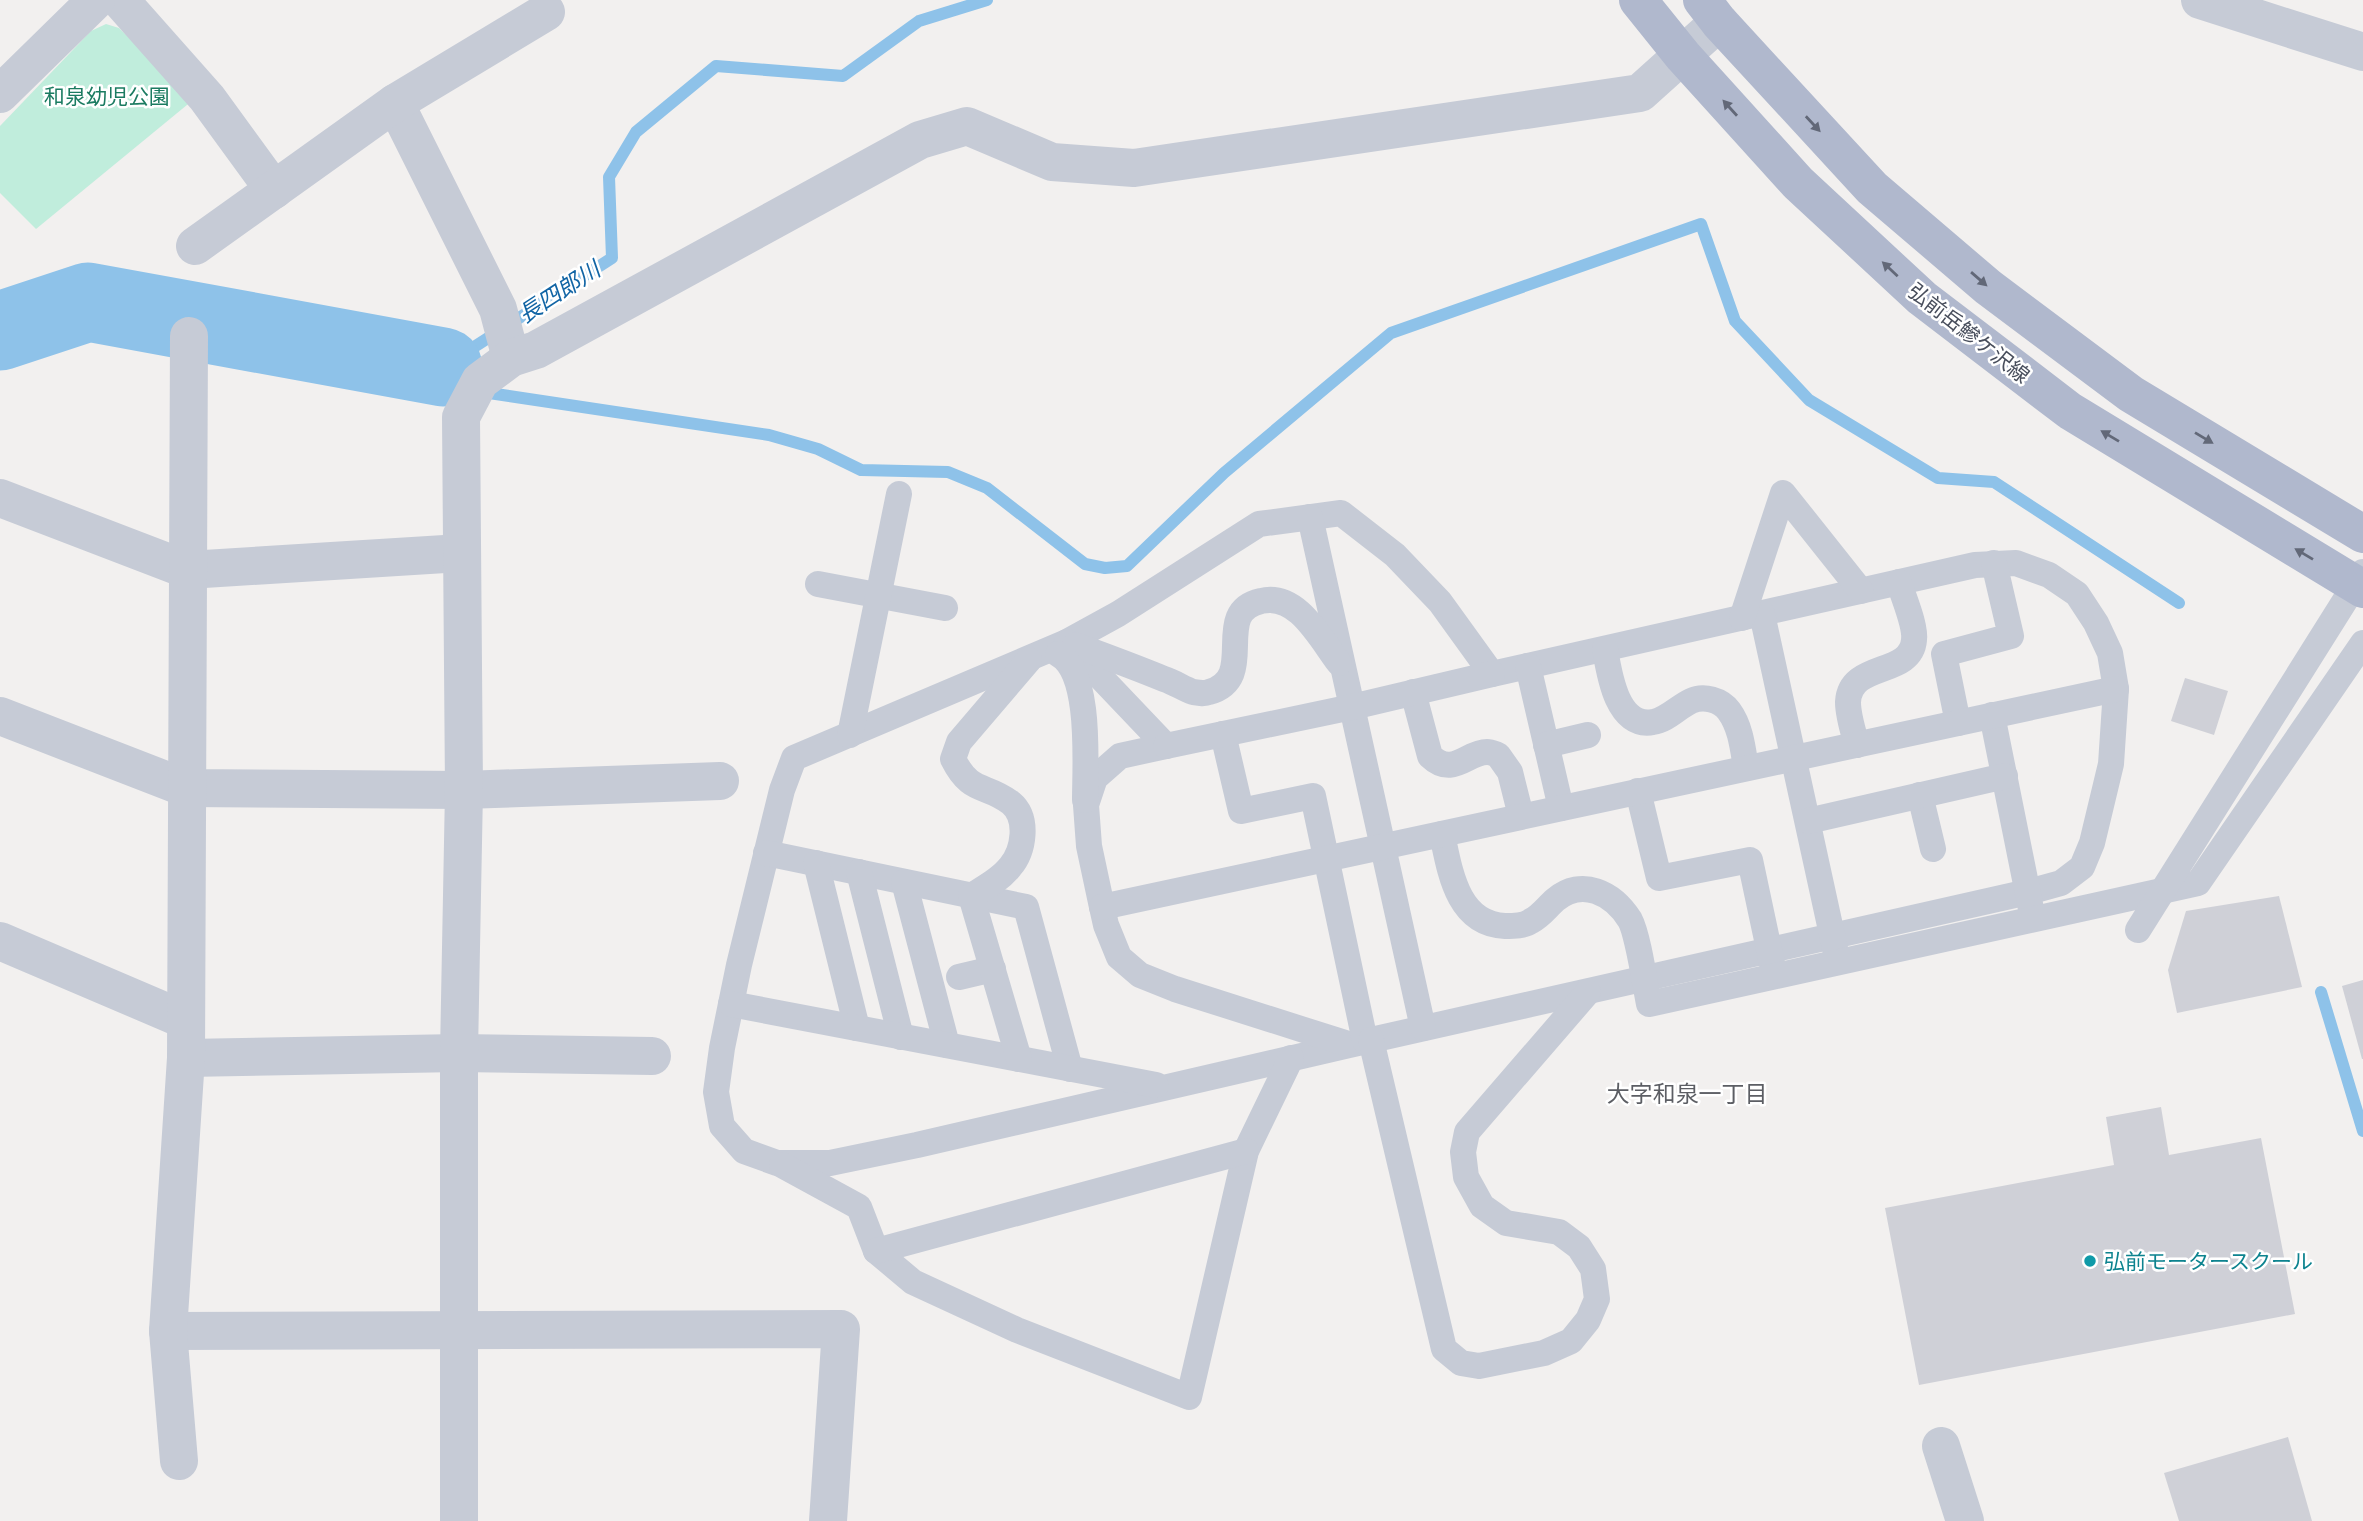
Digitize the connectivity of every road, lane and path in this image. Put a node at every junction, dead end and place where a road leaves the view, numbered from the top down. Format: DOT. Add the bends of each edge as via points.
graph roads {
  1 [pos="96,0"];
  2 [pos="120,0"];
  3 [pos="1638,0"];
  4 [pos="2200,0"];
  5 [pos="1710,11"];
  6 [pos="546,12"];
  7 [pos="2363,52"];
  8 [pos="1684,56"];
  9 [pos="0,94"];
  10 [pos="395,103"];
  11 [pos="274,190"];
  12 [pos="195,246"];
  13 [pos="189,335"];
  14 [pos="505,336"];
  15 [pos="899,494"];
  16 [pos="0,498"];
  17 [pos="1310,517"];
  18 [pos="2363,534"];
  19 [pos="461,553"];
  20 [pos="1994,563"];
  21 [pos="188,570"];
  22 [pos="1899,582"];
  23 [pos="2360,582"];
  24 [pos="818,584"];
  25 [pos="1861,591"];
  26 [pos="879,595"];
  27 [pos="945,608"];
  28 [pos="1752,616"];
  29 [pos="2363,643"];
  30 [pos="1049,649"];
  31 [pos="1605,649"];
  32 [pos="1528,666"];
  33 [pos="1343,668"];
  34 [pos="1492,674"];
  35 [pos="2116,689"];
  36 [pos="1413,692"];
  37 [pos="1352,707"];
  38 [pos="1992,715"];
  39 [pos="0,716"];
  40 [pos="1958,723"];
  41 [pos="850,734"];
  42 [pos="1223,734"];
  43 [pos="1588,735"];
  44 [pos="1546,745"];
  45 [pos="1857,745"];
  46 [pos="1166,746"];
  47 [pos="1794,758"];
  48 [pos="1746,768"];
  49 [pos="2005,776"];
  50 [pos="720,781"];
  51 [pos="186,788"];
  52 [pos="464,790"];
  53 [pos="1638,791"];
  54 [pos="1920,795"];
  55 [pos="1086,805"];
  56 [pos="1561,808"];
  57 [pos="1521,816"];
  58 [pos="1808,821"];
  59 [pos="1442,834"];
  60 [pos="1384,846"];
  61 [pos="1933,849"];
  62 [pos="766,853"];
  63 [pos="1327,858"];
  64 [pos="817,863"];
  65 [pos="859,872"];
  66 [pos="904,882"];
  67 [pos="2162,891"];
  68 [pos="2028,892"];
  69 [pos="971,896"];
  70 [pos="1101,907"];
  71 [pos="2033,919"];
  72 [pos="2138,930"];
  73 [pos="1833,936"];
  74 [pos="0,941"];
  75 [pos="1769,950"];
  76 [pos="1838,962"];
  77 [pos="993,969"];
  78 [pos="1774,976"];
  79 [pos="959,977"];
  80 [pos="1644,978"];
  81 [pos="1588,992"];
  82 [pos="731,1004"];
  83 [pos="185,1020"];
  84 [pos="857,1028"];
  85 [pos="1423,1028"];
  86 [pos="901,1037"];
  87 [pos="1362,1042"];
  88 [pos="947,1045"];
  89 [pos="459,1053"];
  90 [pos="652,1056"];
  91 [pos="186,1058"];
  92 [pos="1292,1058"];
  93 [pos="1019,1059"];
  94 [pos="1070,1069"];
  95 [pos="1168,1087"];
  96 [pos="1246,1151"];
  97 [pos="777,1163"];
  98 [pos="876,1251"];
  99 [pos="460,1329"];
  100 [pos="168,1331"];
  101 [pos="1941,1446"];
  102 [pos="179,1461"];
  103 [pos="459,1521"];
  104 [pos="828,1521"];
  105 [pos="1965,1521"];
  1 -- 9 [label="street"];
  2 -- 11 [label="street" via="207,98"];
  3 -- 8 [label="main road, 弘前岳鰺ケ沢線"];
  4 -- 7 [label="street"];
  5 -- 8 [label="street"];
  5 -- 18 [label="main road, one-way" via="1872,188 1988,287 2131,394"];
  6 -- 10 [label="street"];
  8 -- 14 [label="street" via="1640,93 1134,168 1052,162 967,126 920,140 536,350"];
  23 -- 8 [label="main road, 弘前岳鰺ケ沢線, one-way" via="2070,411 1922,298 1798,183"];
  10 -- 11 [label="street"];
  10 -- 14 [label="street"];
  11 -- 12 [label="street"];
  13 -- 21 [label="street"];
  14 -- 19 [label="street" via="461,417"];
  15 -- 26 [label="lane"];
  16 -- 21 [label="street"];
  17 -- 30 [label="lane" via="1259,524 1118,614"];
  17 -- 33 [label="lane"];
  17 -- 34 [label="lane" via="1341,513 1395,555 1440,602"];
  19 -- 21 [label="street"];
  19 -- 52 [label="street"];
  20 -- 22 [label="lane"];
  20 -- 35 [label="lane" via="2016,563 2049,575 2077,594 2110,653"];
  20 -- 40 [label="lane" via="2011,636 1944,654"];
  21 -- 51 [label="street"];
  22 -- 25 [label="lane"];
  22 -- 45 [label="lane" via="1914,641 1901,661 1868,673 1850,692"];
  23 -- 67 [label="lane"];
  24 -- 26 [label="lane"];
  25 -- 28 [label="lane"];
  25 -- 28 [label="lane" via="1783,494"];
  26 -- 27 [label="lane"];
  26 -- 41 [label="lane"];
  28 -- 31 [label="lane"];
  28 -- 47 [label="lane"];
  29 -- 67 [label="lane" via="2198,883"];
  30 -- 33 [label="lane" via="1174,682 1192,691 1212,692 1234,668 1235,629 1244,607 1268,599 1280,600 1300,613"];
  30 -- 41 [label="lane"];
  30 -- 46 [label="lane"];
  30 -- 55 [label="lane" via="1064,657 1078,679"];
  30 -- 69 [label="lane" via="959,742 953,759 962,776 1013,805 1023,825 1021,846 1011,867"];
  31 -- 32 [label="lane"];
  31 -- 48 [label="lane" via="1617,700 1628,714 1641,722 1654,722 1691,701 1705,698 1718,702 1729,710 1737,726"];
  32 -- 34 [label="lane"];
  32 -- 44 [label="lane"];
  33 -- 37 [label="lane"];
  34 -- 36 [label="lane"];
  35 -- 38 [label="lane"];
  35 -- 68 [label="lane" via="2111,764 2082,867 2061,883"];
  36 -- 37 [label="lane"];
  36 -- 57 [label="lane" via="1430,756 1450,764 1487,752 1498,755 1510,772"];
  37 -- 42 [label="lane"];
  37 -- 60 [label="lane"];
  38 -- 40 [label="lane"];
  38 -- 49 [label="lane"];
  39 -- 51 [label="street"];
  40 -- 45 [label="lane"];
  41 -- 62 [label="lane" via="794,758"];
  42 -- 46 [label="lane"];
  42 -- 63 [label="lane" via="1241,811 1313,796"];
  43 -- 44 [label="lane"];
  44 -- 56 [label="lane"];
  45 -- 47 [label="lane"];
  46 -- 55 [label="lane" via="1120,756 1095,778"];
  47 -- 48 [label="lane"];
  47 -- 58 [label="lane"];
  48 -- 53 [label="lane"];
  49 -- 54 [label="lane"];
  49 -- 68 [label="lane"];
  50 -- 52 [label="street"];
  51 -- 52 [label="street"];
  51 -- 83 [label="street"];
  52 -- 89 [label="street"];
  53 -- 56 [label="lane"];
  53 -- 75 [label="lane" via="1659,878 1749,860"];
  54 -- 58 [label="lane"];
  54 -- 61 [label="lane"];
  55 -- 70 [label="lane" via="1088,846"];
  56 -- 57 [label="lane"];
  57 -- 59 [label="lane"];
  58 -- 73 [label="lane"];
  59 -- 60 [label="lane"];
  59 -- 80 [label="lane" via="1456,890 1475,916 1493,925 1529,923 1570,890 1588,888 1611,897 1631,922"];
  60 -- 63 [label="lane"];
  60 -- 85 [label="lane"];
  62 -- 64 [label="lane"];
  62 -- 82 [label="lane"];
  63 -- 70 [label="lane"];
  63 -- 87 [label="lane"];
  64 -- 65 [label="lane"];
  64 -- 84 [label="lane"];
  65 -- 66 [label="lane"];
  65 -- 86 [label="lane"];
  66 -- 69 [label="lane"];
  66 -- 88 [label="lane"];
  67 -- 71 [label="lane"];
  67 -- 72 [label="lane"];
  68 -- 71 [label="lane"];
  68 -- 73 [label="lane"];
  69 -- 77 [label="lane"];
  69 -- 94 [label="lane" via="1026,908"];
  70 -- 87 [label="lane" via="1119,957 1140,975"];
  71 -- 76 [label="lane"];
  73 -- 75 [label="lane"];
  73 -- 76 [label="lane"];
  74 -- 83 [label="street"];
  75 -- 78 [label="lane"];
  75 -- 80 [label="lane"];
  76 -- 78 [label="lane"];
  77 -- 79 [label="lane"];
  77 -- 93 [label="lane"];
  78 -- 80 [label="lane" via="1649,1004"];
  80 -- 81 [label="lane"];
  81 -- 85 [label="lane"];
  81 -- 87 [label="lane" via="1467,1132 1463,1152 1466,1177 1482,1206 1506,1223 1559,1232 1579,1247 1593,1269 1597,1299 1571,1341 1516,1360 1479,1366 1461,1363 1444,1349"];
  82 -- 84 [label="lane"];
  82 -- 97 [label="lane" via="716,1092 722,1126 744,1151"];
  83 -- 91 [label="street"];
  84 -- 86 [label="lane"];
  85 -- 87 [label="lane"];
  86 -- 88 [label="lane"];
  87 -- 92 [label="lane"];
  88 -- 93 [label="lane"];
  89 -- 90 [label="street"];
  89 -- 91 [label="street"];
  89 -- 99 [label="street"];
  91 -- 100 [label="street"];
  92 -- 95 [label="lane"];
  92 -- 96 [label="lane"];
  93 -- 94 [label="lane"];
  94 -- 95 [label="lane"];
  95 -- 97 [label="lane" via="830,1163"];
  96 -- 98 [label="lane"];
  96 -- 98 [label="lane" via="1189,1398 1017,1330 913,1282"];
  97 -- 98 [label="lane" via="859,1207"];
  99 -- 100 [label="street"];
  99 -- 103 [label="street"];
  99 -- 104 [label="street" via="841,1329"];
  100 -- 102 [label="street"];
  101 -- 105 [label="street"];
}
